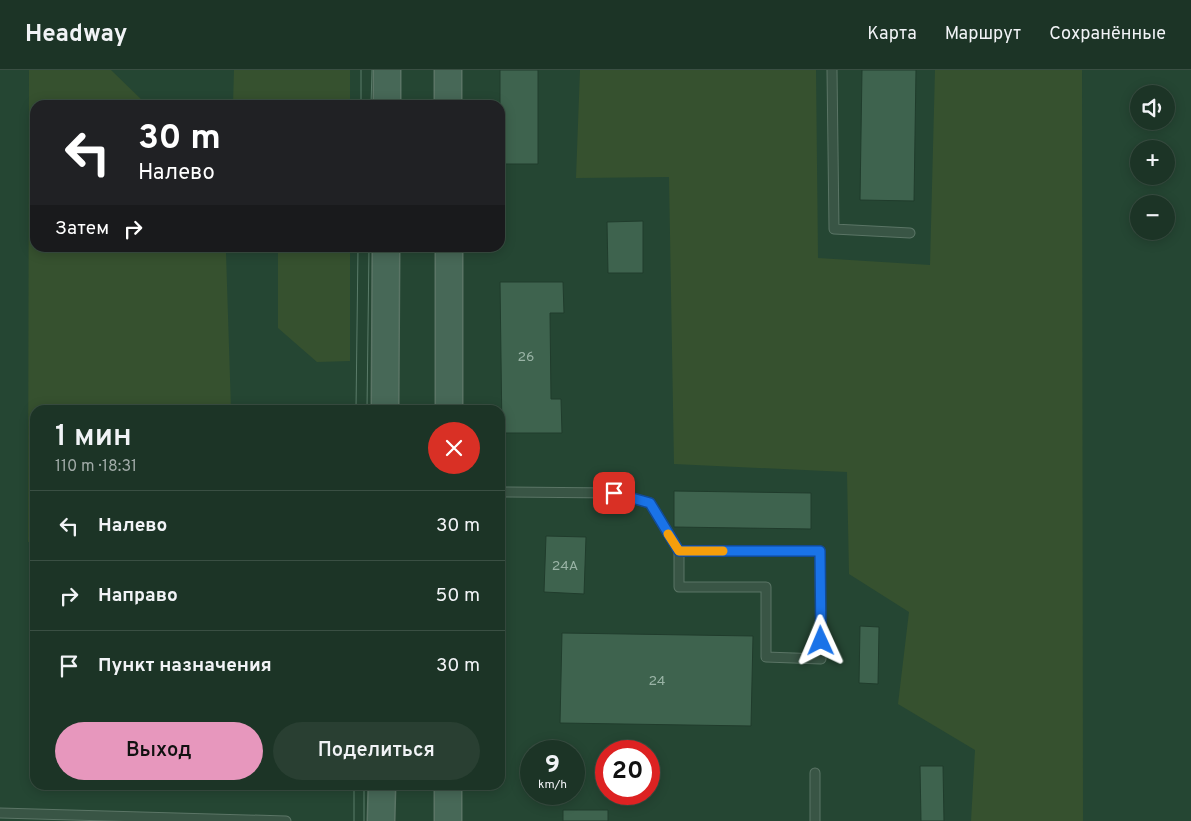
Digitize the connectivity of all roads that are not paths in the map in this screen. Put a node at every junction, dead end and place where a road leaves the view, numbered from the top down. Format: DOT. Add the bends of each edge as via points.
graph roads {
  1 [pos="387,70"];
  2 [pos="448,70"];
  3 [pos="832,70"];
  4 [pos="387,100"];
  5 [pos="448,100"];
  6 [pos="910,233"];
  7 [pos="386,252"];
  8 [pos="448,252"];
  9 [pos="385,405"];
  10 [pos="449,405"];
  11 [pos="505,492"];
  12 [pos="679,551"];
  13 [pos="815,773"];
  14 [pos="382,790"];
  15 [pos="448,790"];
  16 [pos="0,813"];
  17 [pos="286,821"];
  18 [pos="382,821"];
  19 [pos="448,821"];
  20 [pos="815,821"];
  1 -- 4 [label="street"];
  2 -- 5 [label="street"];
  3 -- 6 [label="lane" via="834,229"];
  7 -- 9 [label="street"];
  8 -- 10 [label="street"];
  11 -- 12 [label="lane" via="614,493 650,503"];
  12 -- 12 [label="lane" via="679,586 766,587 766,657 821,659 820,551"];
  13 -- 20 [label="lane"];
  14 -- 18 [label="street"];
  15 -- 19 [label="street"];
  16 -- 17 [label="lane"];
}
